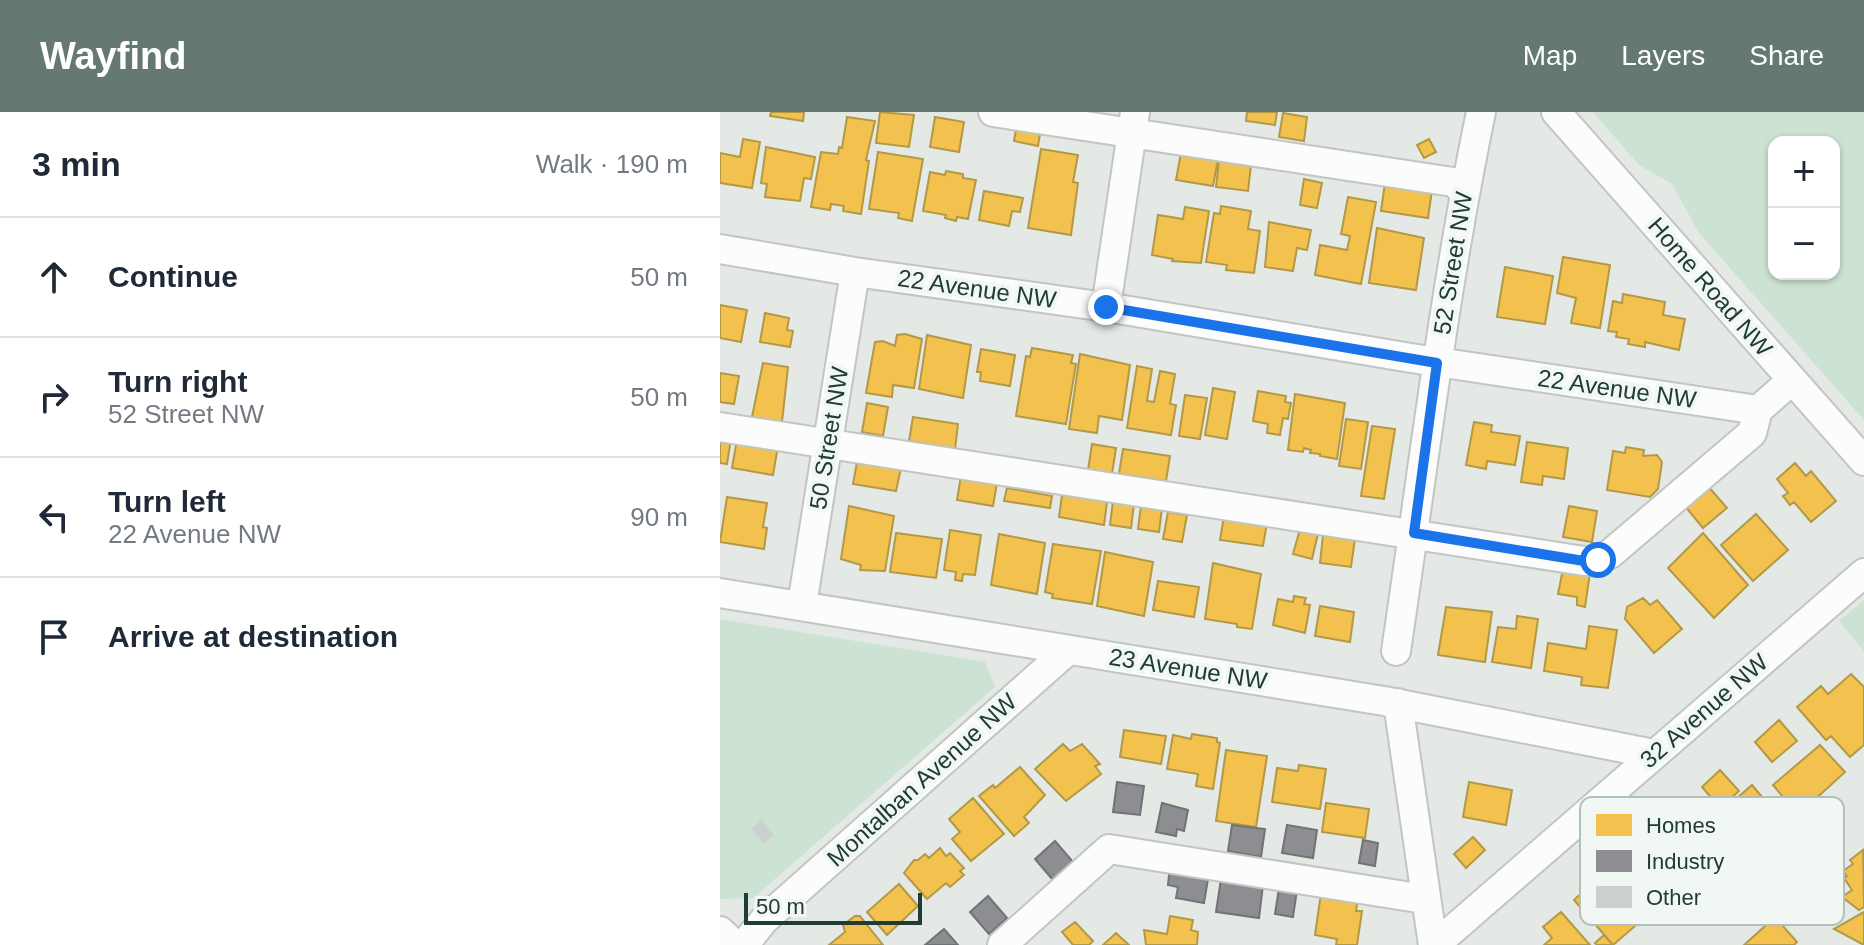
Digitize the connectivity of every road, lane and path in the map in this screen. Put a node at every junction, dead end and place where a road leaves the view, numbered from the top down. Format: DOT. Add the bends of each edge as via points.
graph roads {
  1 [pos="993,112"];
  2 [pos="1481,112"];
  3 [pos="1556,112"];
  4 [pos="1133,123"];
  5 [pos="1464,191"];
  6 [pos="720,249"];
  7 [pos="855,272"];
  8 [pos="1106,307"];
  9 [pos="1437,363"];
  10 [pos="1792,380"];
  11 [pos="1758,410"];
  12 [pos="720,427"];
  13 [pos="828,444"];
  14 [pos="1864,461"];
  15 [pos="1414,533"];
  16 [pos="1864,573"];
  17 [pos="720,593"];
  18 [pos="802,605"];
  19 [pos="1067,651"];
  20 [pos="1396,651"];
  21 [pos="1398,703"];
  22 [pos="1654,754"];
  23 [pos="1604,797"];
  24 [pos="1580,818"];
  25 [pos="1424,899"];
  26 [pos="720,931"];
  27 [pos="735,945"];
  28 [pos="744,945"];
  29 [pos="1002,945"];
  30 [pos="1434,945"];
  1 -- 4 [label="street"];
  2 -- 5 [label="street, 52 Street NW"];
  3 -- 10 [label="street, Home Road NW"];
  4 -- 5 [label="street" via="1453,182"];
  4 -- 8 [label="street"];
  5 -- 9 [label="street, 52 Street NW"];
  6 -- 7 [label="street, 22 Avenue NW"];
  7 -- 8 [label="street, 22 Avenue NW"];
  7 -- 13 [label="street, 50 Street NW"];
  8 -- 9 [label="street, 22 Avenue NW"];
  9 -- 11 [label="street, 22 Avenue NW"];
  9 -- 15 [label="street, 52 Street NW"];
  10 -- 11 [label="street"];
  10 -- 14 [label="street, Home Road NW"];
  11 -- 15 [label="street" via="1752,433 1598,560"];
  12 -- 13 [label="street"];
  13 -- 15 [label="street"];
  13 -- 18 [label="street, 50 Street NW"];
  15 -- 20 [label="street, 52 Street NW"];
  16 -- 22 [label="street, 32 Avenue NW"];
  17 -- 18 [label="street, 23 Avenue NW"];
  18 -- 19 [label="street, 23 Avenue NW"];
  19 -- 21 [label="street, 23 Avenue NW"];
  19 -- 28 [label="street, Montalban Avenue NW" via="764,920"];
  21 -- 22 [label="street, 23 Avenue NW"];
  21 -- 25 [label="street"];
  22 -- 23 [label="street, 32 Avenue NW"];
  24 -- 30 [label="street, 32 Avenue NW"];
  25 -- 29 [label="street" via="1109,849"];
  25 -- 30 [label="street"];
  26 -- 27 [label="street"];
}
